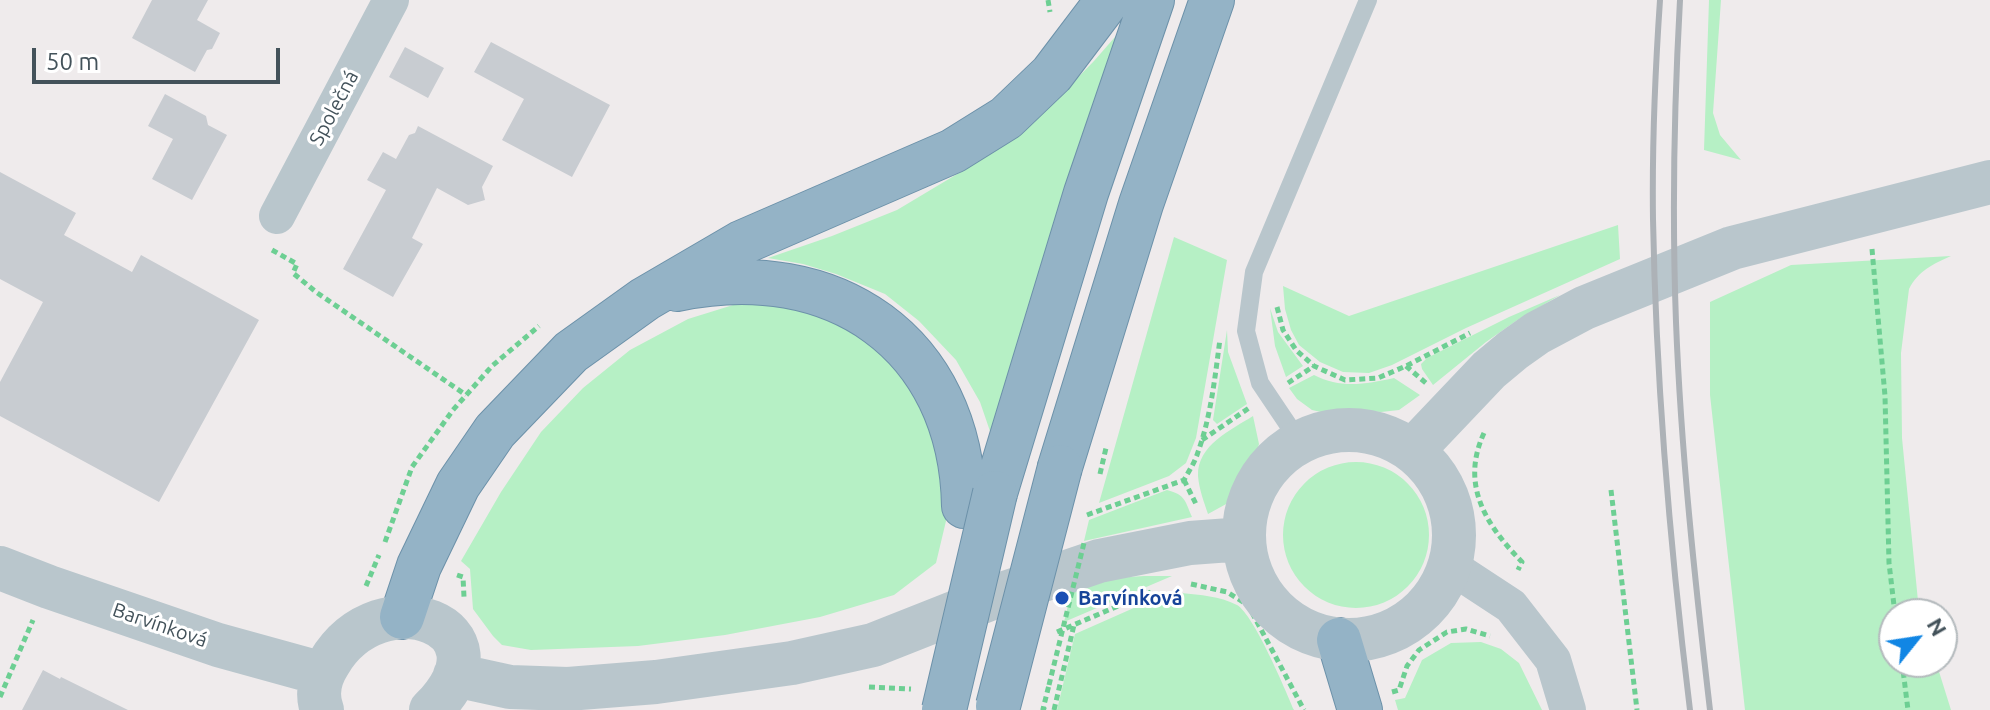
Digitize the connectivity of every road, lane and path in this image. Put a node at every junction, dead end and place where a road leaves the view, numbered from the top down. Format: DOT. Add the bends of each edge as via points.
graph roads {
  1 [pos="391,0"];
  2 [pos="1108,0"];
  3 [pos="1152,0"];
  4 [pos="1212,0"];
  5 [pos="1368,0"];
  6 [pos="1990,182"];
  7 [pos="1869,212"];
  8 [pos="277,216"];
  9 [pos="293,273"];
  10 [pos="645,299"];
  11 [pos="1221,335"];
  12 [pos="466,395"];
  13 [pos="1487,426"];
  14 [pos="1299,441"];
  15 [pos="1106,448"];
  16 [pos="1413,450"];
  17 [pos="1080,472"];
  18 [pos="1611,490"];
  19 [pos="980,500"];
  20 [pos="1092,506"];
  21 [pos="1079,518"];
  22 [pos="1089,520"];
  23 [pos="1086,530"];
  24 [pos="1244,539"];
  25 [pos="399,561"];
  26 [pos="1450,566"];
  27 [pos="0,568"];
  28 [pos="1187,583"];
  29 [pos="49,587"];
  30 [pos="1158,589"];
  31 [pos="1893,598"];
  32 [pos="1502,600"];
  33 [pos="466,605"];
  34 [pos="402,617"];
  35 [pos="1075,624"];
  36 [pos="1058,631"];
  37 [pos="1484,634"];
  38 [pos="1492,636"];
  39 [pos="1339,640"];
  40 [pos="1904,678"];
  41 [pos="322,692"];
  42 [pos="443,693"];
  43 [pos="0,697"];
  44 [pos="1359,706"];
  45 [pos="998,708"];
  46 [pos="944,710"];
  47 [pos="1046,710"];
  48 [pos="1054,710"];
  49 [pos="1304,710"];
  50 [pos="1568,710"];
  51 [pos="1637,710"];
  52 [pos="1908,710"];
  1 -- 8 [label="street, Společná"];
  2 -- 10 [label="highway" via="1052,74 1006,118 953,151 741,243"];
  3 -- 19 [label="highway"];
  4 -- 17 [label="highway" via="1141,204"];
  5 -- 14 [label="lane" via="1254,272 1246,331 1260,383"];
  6 -- 7 [label="street"];
  7 -- 16 [label="street" via="1732,248 1561,319 1489,370"];
  7 -- 31 [label="path" via="1885,396"];
  9 -- 12 [label="path"];
  10 -- 19 [label="highway" via="700,284 757,281 813,291 865,314 908,351 940,397 964,477"];
  10 -- 25 [label="highway" via="571,352 495,431"];
  11 -- 21 [label="path" via="1202,440 1184,480"];
  13 -- 32 [label="path" via="1478,445 1474,479 1483,511 1522,562"];
  14 -- 16 [label="street" via="1357,429"];
  14 -- 24 [label="street" via="1275,458 1257,482 1246,509"];
  15 -- 17 [label="path, bridge"];
  16 -- 26 [label="street" via="1435,473 1450,502 1455,534"];
  17 -- 45 [label="highway, bridge"];
  18 -- 51 [label="path"];
  19 -- 46 [label="highway, bridge"];
  20 -- 22 [label="path"];
  23 -- 47 [label="path, bridge"];
  24 -- 39 [label="street" via="1249,569 1283,618 1309,633"];
  24 -- 42 [label="street" via="1190,543 1099,561 873,645 792,663 656,682 568,689 493,685"];
  25 -- 33 [label="path" via="463,577"];
  25 -- 34 [label="highway"];
  26 -- 32 [label="street"];
  26 -- 39 [label="street" via="1434,598 1408,623 1375,638"];
  27 -- 29 [label="street, Barvínková"];
  28 -- 49 [label="path" via="1227,592 1248,605"];
  29 -- 41 [label="street, Barvínková" via="218,645"];
  29 -- 43 [label="path"];
  30 -- 35 [label="path"];
  32 -- 37 [label="path"];
  32 -- 50 [label="street" via="1553,660"];
  34 -- 41 [label="street, Barvínková" via="372,625 336,652"];
  34 -- 42 [label="street" via="426,619 446,629 456,644 458,663"];
  35 -- 36 [label="path"];
  35 -- 48 [label="path"];
  37 -- 38 [label="path"];
  37 -- 44 [label="path" via="1466,629 1447,632 1419,650 1399,690"];
  39 -- 44 [label="highway"];
  40 -- 52 [label="path"];
}
